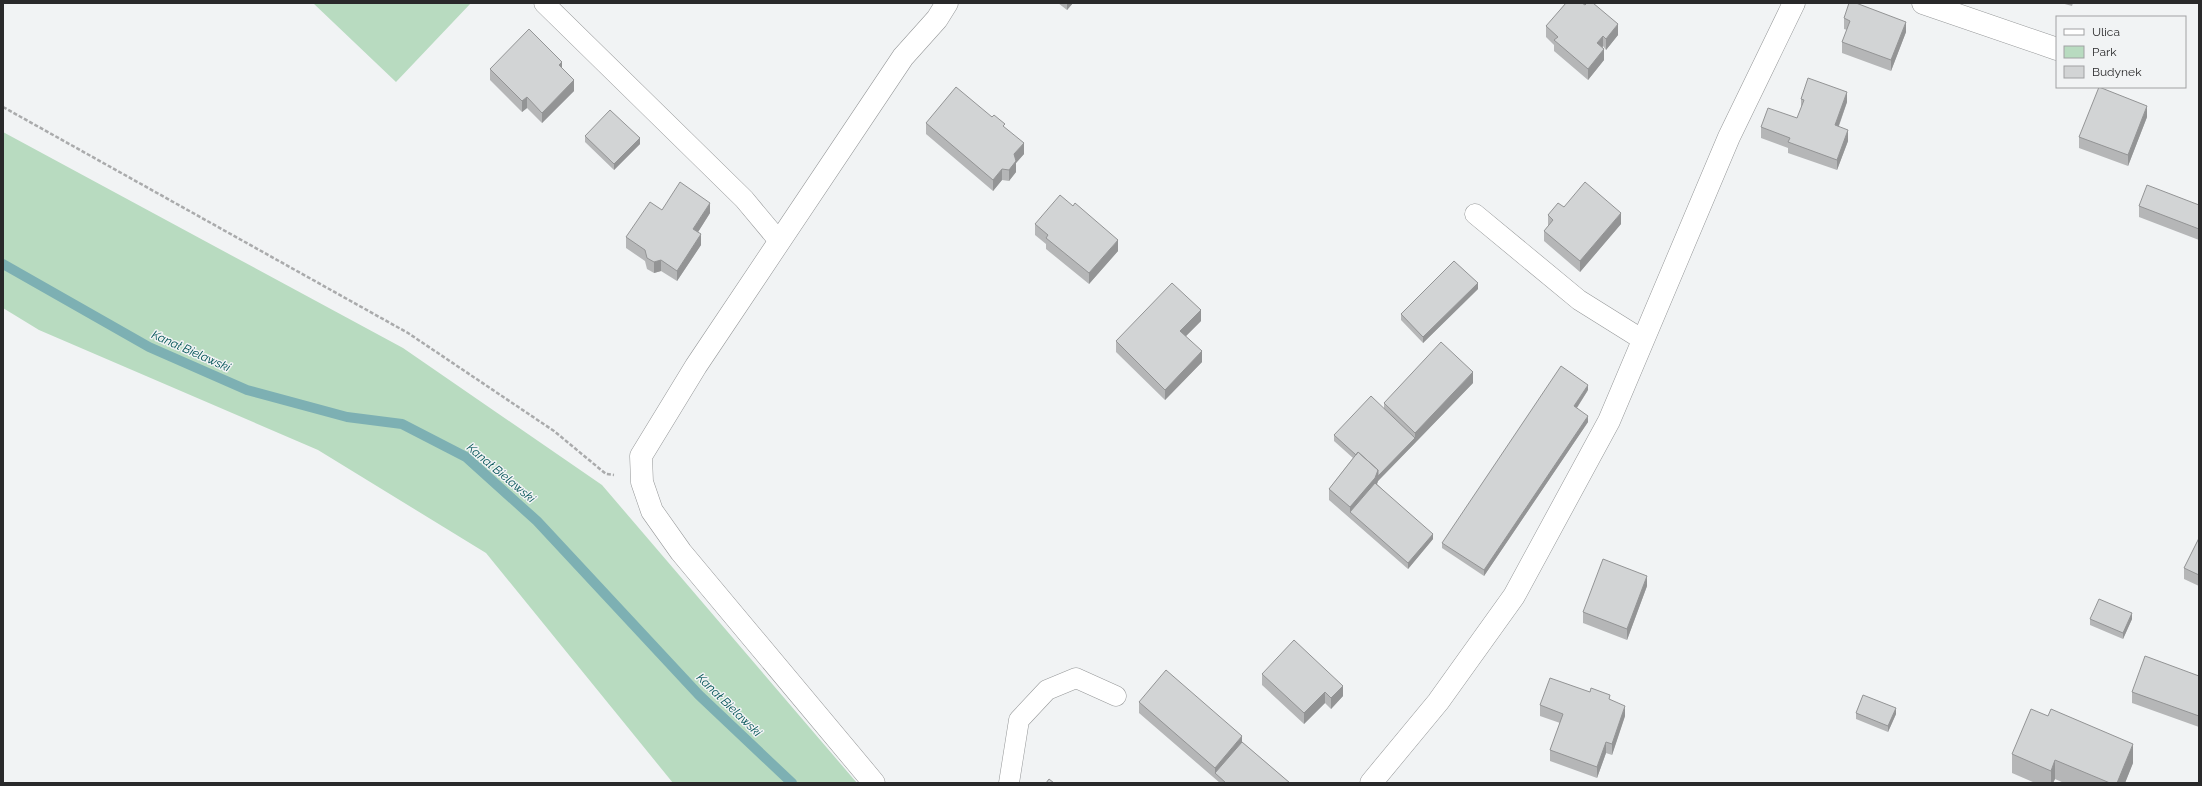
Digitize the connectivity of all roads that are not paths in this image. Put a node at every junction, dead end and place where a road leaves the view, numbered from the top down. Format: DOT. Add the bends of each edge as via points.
graph roads {
  1 [pos="544,3"];
  2 [pos="947,3"];
  3 [pos="1794,3"];
  4 [pos="1923,3"];
  5 [pos="2056,49"];
  6 [pos="1475,214"];
  7 [pos="780,241"];
  8 [pos="1643,340"];
  9 [pos="1116,696"];
  10 [pos="874,783"];
  11 [pos="1009,783"];
  12 [pos="1371,783"];
  1 -- 7 [label="lane" via="744,199"];
  2 -- 7 [label="street" via="938,19 903,57"];
  3 -- 8 [label="street" via="1729,137"];
  4 -- 5 [label="street"];
  6 -- 8 [label="lane" via="1579,300"];
  7 -- 10 [label="street" via="696,366 642,456 642,482 652,510 681,552"];
  8 -- 12 [label="street" via="1609,421 1514,596 1438,702"];
  9 -- 11 [label="lane" via="1076,678 1047,690 1020,720"];
}
